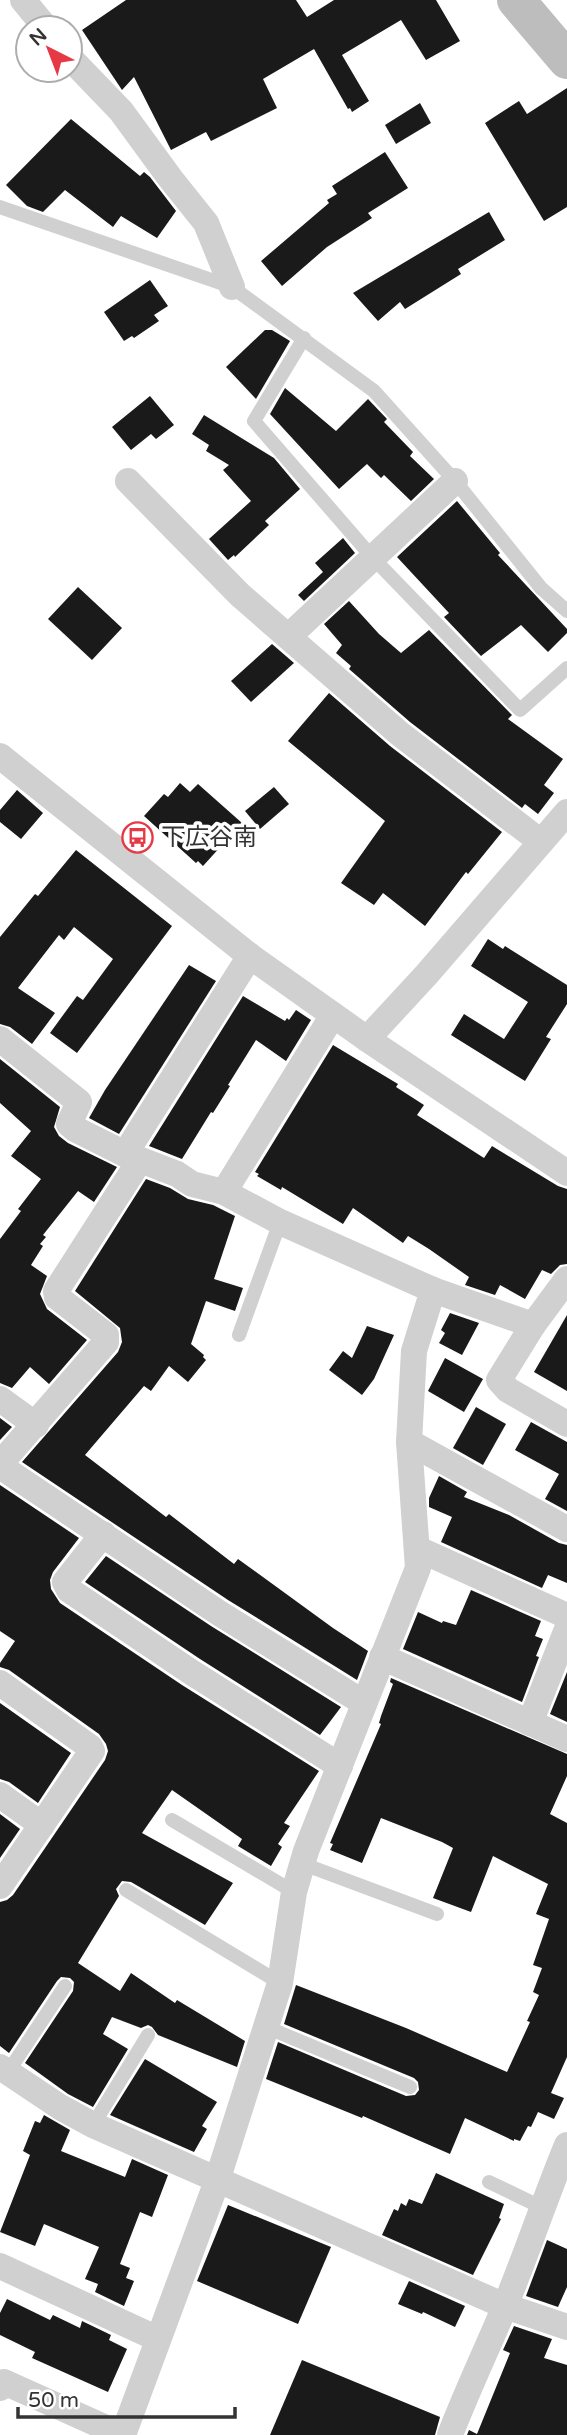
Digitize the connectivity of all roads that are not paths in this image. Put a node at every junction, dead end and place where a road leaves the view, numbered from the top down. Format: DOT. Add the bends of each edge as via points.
graph roads {
  1 [pos="23,0"];
  2 [pos="516,0"];
  3 [pos="34,14"];
  4 [pos="567,60"];
  5 [pos="84,73"];
  6 [pos="0,207"];
  7 [pos="233,287"];
  8 [pos="304,338"];
  9 [pos="128,481"];
  10 [pos="455,481"];
  11 [pos="373,558"];
  12 [pos="567,611"];
  13 [pos="289,636"];
  14 [pos="567,668"];
  15 [pos="0,756"];
  16 [pos="567,812"];
  17 [pos="541,842"];
  18 [pos="250,956"];
  19 [pos="333,1015"];
  20 [pos="0,1039"];
  21 [pos="367,1039"];
  22 [pos="133,1157"];
  23 [pos="567,1173"];
  24 [pos="224,1192"];
  25 [pos="280,1222"];
  26 [pos="567,1279"];
  27 [pos="433,1290"];
  28 [pos="533,1325"];
  29 [pos="239,1335"];
  30 [pos="0,1399"];
  31 [pos="567,1424"];
  32 [pos="36,1425"];
  33 [pos="409,1442"];
  34 [pos="0,1465"];
  35 [pos="567,1529"];
  36 [pos="103,1534"];
  37 [pos="418,1549"];
  38 [pos="567,1616"];
  39 [pos="567,1629"];
  40 [pos="382,1657"];
  41 [pos="0,1683"];
  42 [pos="364,1703"];
  43 [pos="530,1723"];
  44 [pos="567,1739"];
  45 [pos="340,1766"];
  46 [pos="0,1795"];
  47 [pos="172,1820"];
  48 [pos="42,1825"];
  49 [pos="303,1864"];
  50 [pos="0,1886"];
  51 [pos="126,1890"];
  52 [pos="295,1892"];
  53 [pos="437,1914"];
  54 [pos="280,1983"];
  55 [pos="65,1986"];
  56 [pos="266,2027"];
  57 [pos="148,2035"];
  58 [pos="4,2069"];
  59 [pos="410,2087"];
  60 [pos="93,2125"];
  61 [pos="567,2145"];
  62 [pos="217,2182"];
  63 [pos="489,2182"];
  64 [pos="541,2207"];
  65 [pos="0,2266"];
  66 [pos="505,2306"];
  67 [pos="567,2327"];
  68 [pos="158,2339"];
  69 [pos="0,2388"];
  70 [pos="123,2435"];
  71 [pos="450,2435"];
  1 -- 3 [label="street"];
  2 -- 4 [label="street"];
  5 -- 7 [label="street" via="121,111 206,223"];
  6 -- 7 [label="lane"];
  7 -- 8 [label="lane"];
  8 -- 10 [label="lane" via="374,391"];
  8 -- 11 [label="lane" via="254,421"];
  9 -- 13 [label="street" via="240,595"];
  10 -- 11 [label="street"];
  10 -- 12 [label="lane" via="541,588"];
  11 -- 13 [label="street"];
  11 -- 14 [label="lane" via="520,710"];
  13 -- 17 [label="street" via="400,734"];
  15 -- 18 [label="street"];
  16 -- 17 [label="street"];
  17 -- 21 [label="street"];
  18 -- 19 [label="street"];
  18 -- 22 [label="street"];
  19 -- 21 [label="street"];
  19 -- 24 [label="street"];
  20 -- 22 [label="street" via="79,1102 69,1124"];
  21 -- 23 [label="street"];
  22 -- 24 [label="street" via="192,1184"];
  22 -- 32 [label="street" via="56,1291 57,1297 106,1335 106,1342"];
  24 -- 25 [label="street"];
  25 -- 27 [label="street"];
  25 -- 29 [label="lane"];
  26 -- 28 [label="street"];
  27 -- 28 [label="street"];
  27 -- 33 [label="street" via="414,1351"];
  28 -- 31 [label="street" via="499,1380 508,1390"];
  30 -- 32 [label="street"];
  32 -- 34 [label="street"];
  33 -- 35 [label="street"];
  33 -- 37 [label="street"];
  34 -- 36 [label="street"];
  36 -- 42 [label="street"];
  36 -- 45 [label="street" via="65,1582 69,1590"];
  37 -- 38 [label="street"];
  37 -- 40 [label="street" via="418,1568"];
  39 -- 43 [label="street"];
  40 -- 42 [label="street"];
  40 -- 43 [label="street"];
  41 -- 48 [label="street" via="92,1751"];
  42 -- 45 [label="street"];
  43 -- 44 [label="street"];
  45 -- 49 [label="street"];
  46 -- 48 [label="street"];
  47 -- 52 [label="lane"];
  48 -- 50 [label="street"];
  49 -- 52 [label="street"];
  49 -- 53 [label="lane"];
  51 -- 54 [label="lane"];
  52 -- 54 [label="street"];
  54 -- 56 [label="street"];
  55 -- 58 [label="lane"];
  56 -- 59 [label="lane"];
  56 -- 62 [label="street"];
  57 -- 60 [label="lane"];
  58 -- 60 [label="street"];
  60 -- 62 [label="street"];
  61 -- 64 [label="street"];
  62 -- 66 [label="street"];
  62 -- 68 [label="street"];
  63 -- 64 [label="lane"];
  64 -- 66 [label="street"];
  65 -- 68 [label="street"];
  66 -- 67 [label="street"];
  66 -- 71 [label="street"];
  68 -- 70 [label="street"];
  69 -- 70 [label="street" via="4,2382"];
}
